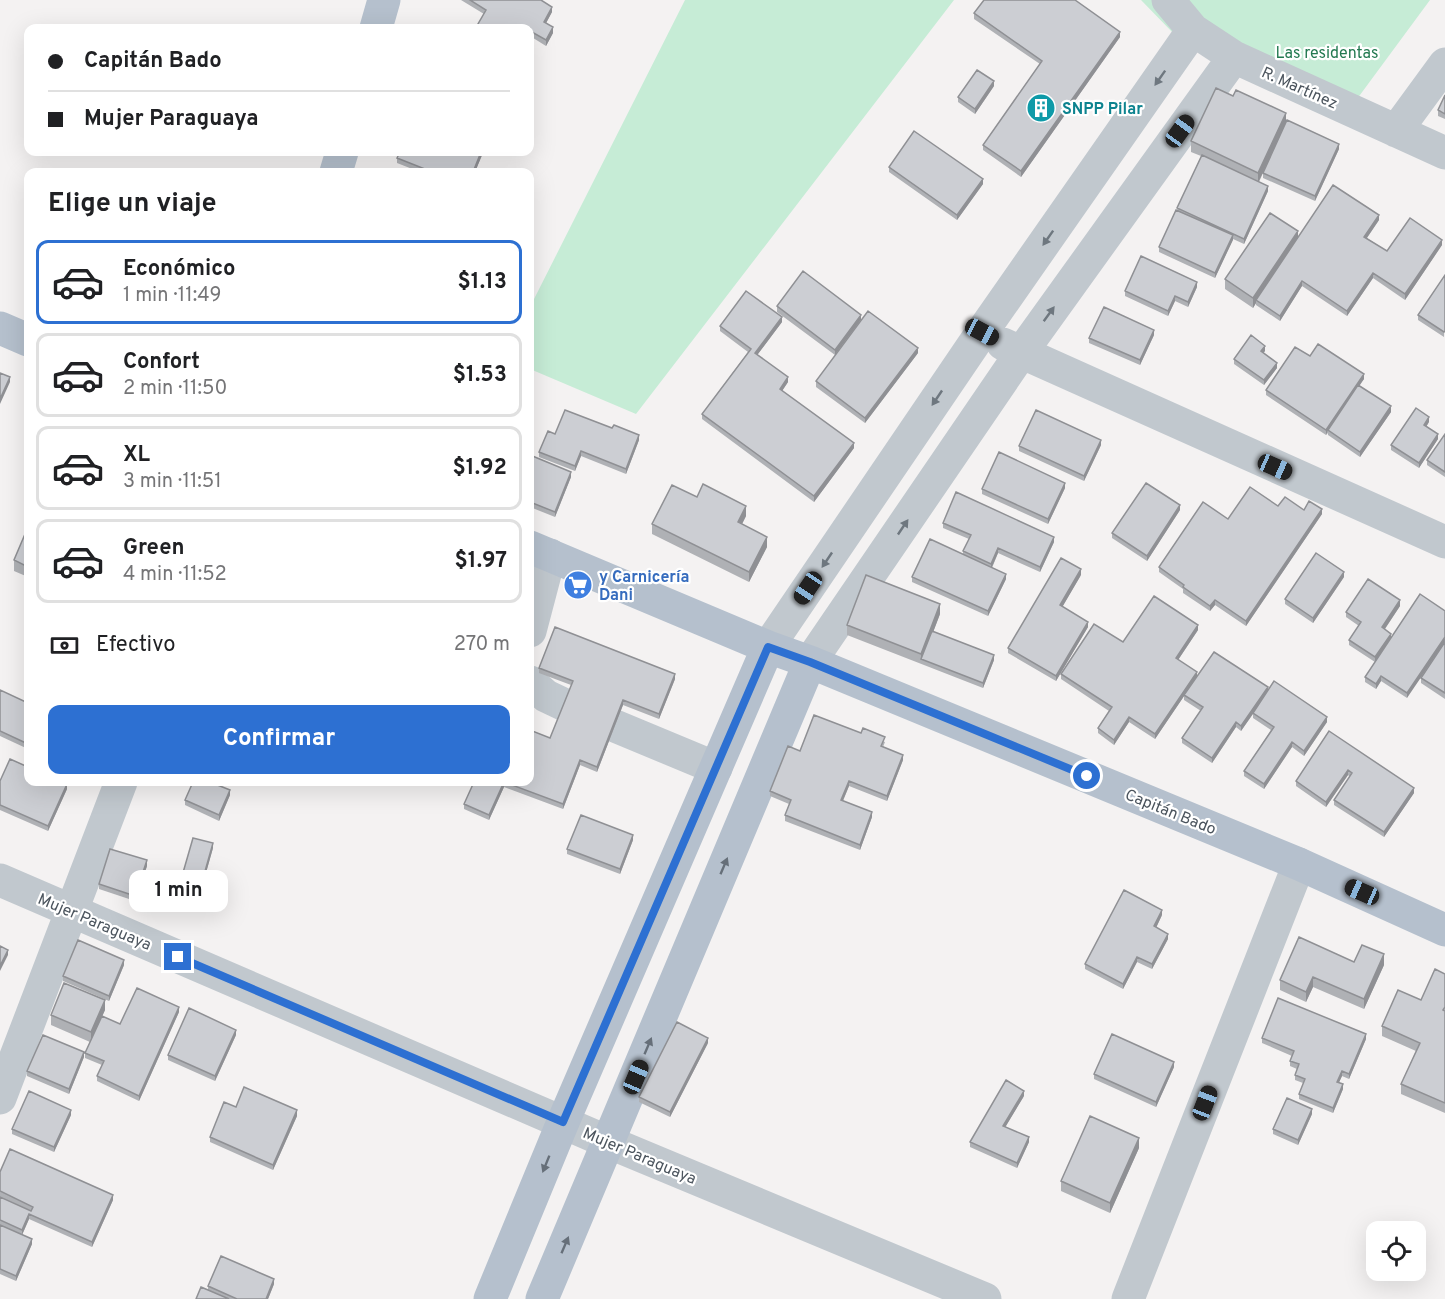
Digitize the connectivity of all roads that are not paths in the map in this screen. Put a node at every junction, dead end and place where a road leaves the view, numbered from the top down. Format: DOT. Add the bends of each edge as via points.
graph roads {
  1 [pos="384,0"];
  2 [pos="1168,0"];
  3 [pos="377,24"];
  4 [pos="1193,30"];
  5 [pos="1234,57"];
  6 [pos="1445,64"];
  7 [pos="1396,130"];
  8 [pos="1445,153"];
  9 [pos="0,328"];
  10 [pos="982,332"];
  11 [pos="24,338"];
  12 [pos="1021,353"];
  13 [pos="1445,542"];
  14 [pos="540,551"];
  15 [pos="534,599"];
  16 [pos="768,647"];
  17 [pos="810,662"];
  18 [pos="534,686"];
  19 [pos="565,705"];
  20 [pos="615,726"];
  21 [pos="716,768"];
  22 [pos="119,786"];
  23 [pos="1299,864"];
  24 [pos="0,880"];
  25 [pos="72,911"];
  26 [pos="1445,930"];
  27 [pos="0,1098"];
  28 [pos="563,1122"];
  29 [pos="608,1142"];
  30 [pos="490,1299"];
  31 [pos="542,1299"];
  32 [pos="985,1299"];
  33 [pos="1128,1299"];
  1 -- 3 [label="main road"];
  2 -- 4 [label="street, R. Martínez"];
  4 -- 5 [label="street, R. Martínez"];
  4 -- 10 [label="street, one-way"];
  5 -- 7 [label="street, R. Martínez"];
  12 -- 5 [label="street, one-way"];
  6 -- 7 [label="street"];
  7 -- 8 [label="street, R. Martínez"];
  9 -- 11 [label="main road"];
  10 -- 12 [label="street"];
  10 -- 16 [label="street, one-way"];
  12 -- 13 [label="street"];
  17 -- 12 [label="street, one-way"];
  14 -- 15 [label="street"];
  14 -- 16 [label="main road, Capitán Bado"];
  16 -- 17 [label="main road, Capitán Bado"];
  16 -- 21 [label="main road"];
  17 -- 23 [label="main road, Capitán Bado"];
  29 -- 17 [label="main road, one-way"];
  18 -- 19 [label="street"];
  20 -- 21 [label="street"];
  21 -- 28 [label="main road"];
  22 -- 25 [label="street"];
  23 -- 26 [label="main road, Capitán Bado"];
  23 -- 33 [label="street"];
  24 -- 25 [label="street, Mujer Paraguaya"];
  25 -- 27 [label="street"];
  25 -- 28 [label="street, Mujer Paraguaya"];
  28 -- 29 [label="street, Mujer Paraguaya"];
  28 -- 30 [label="main road, one-way"];
  31 -- 29 [label="main road, one-way"];
  29 -- 32 [label="street, Mujer Paraguaya"];
}
